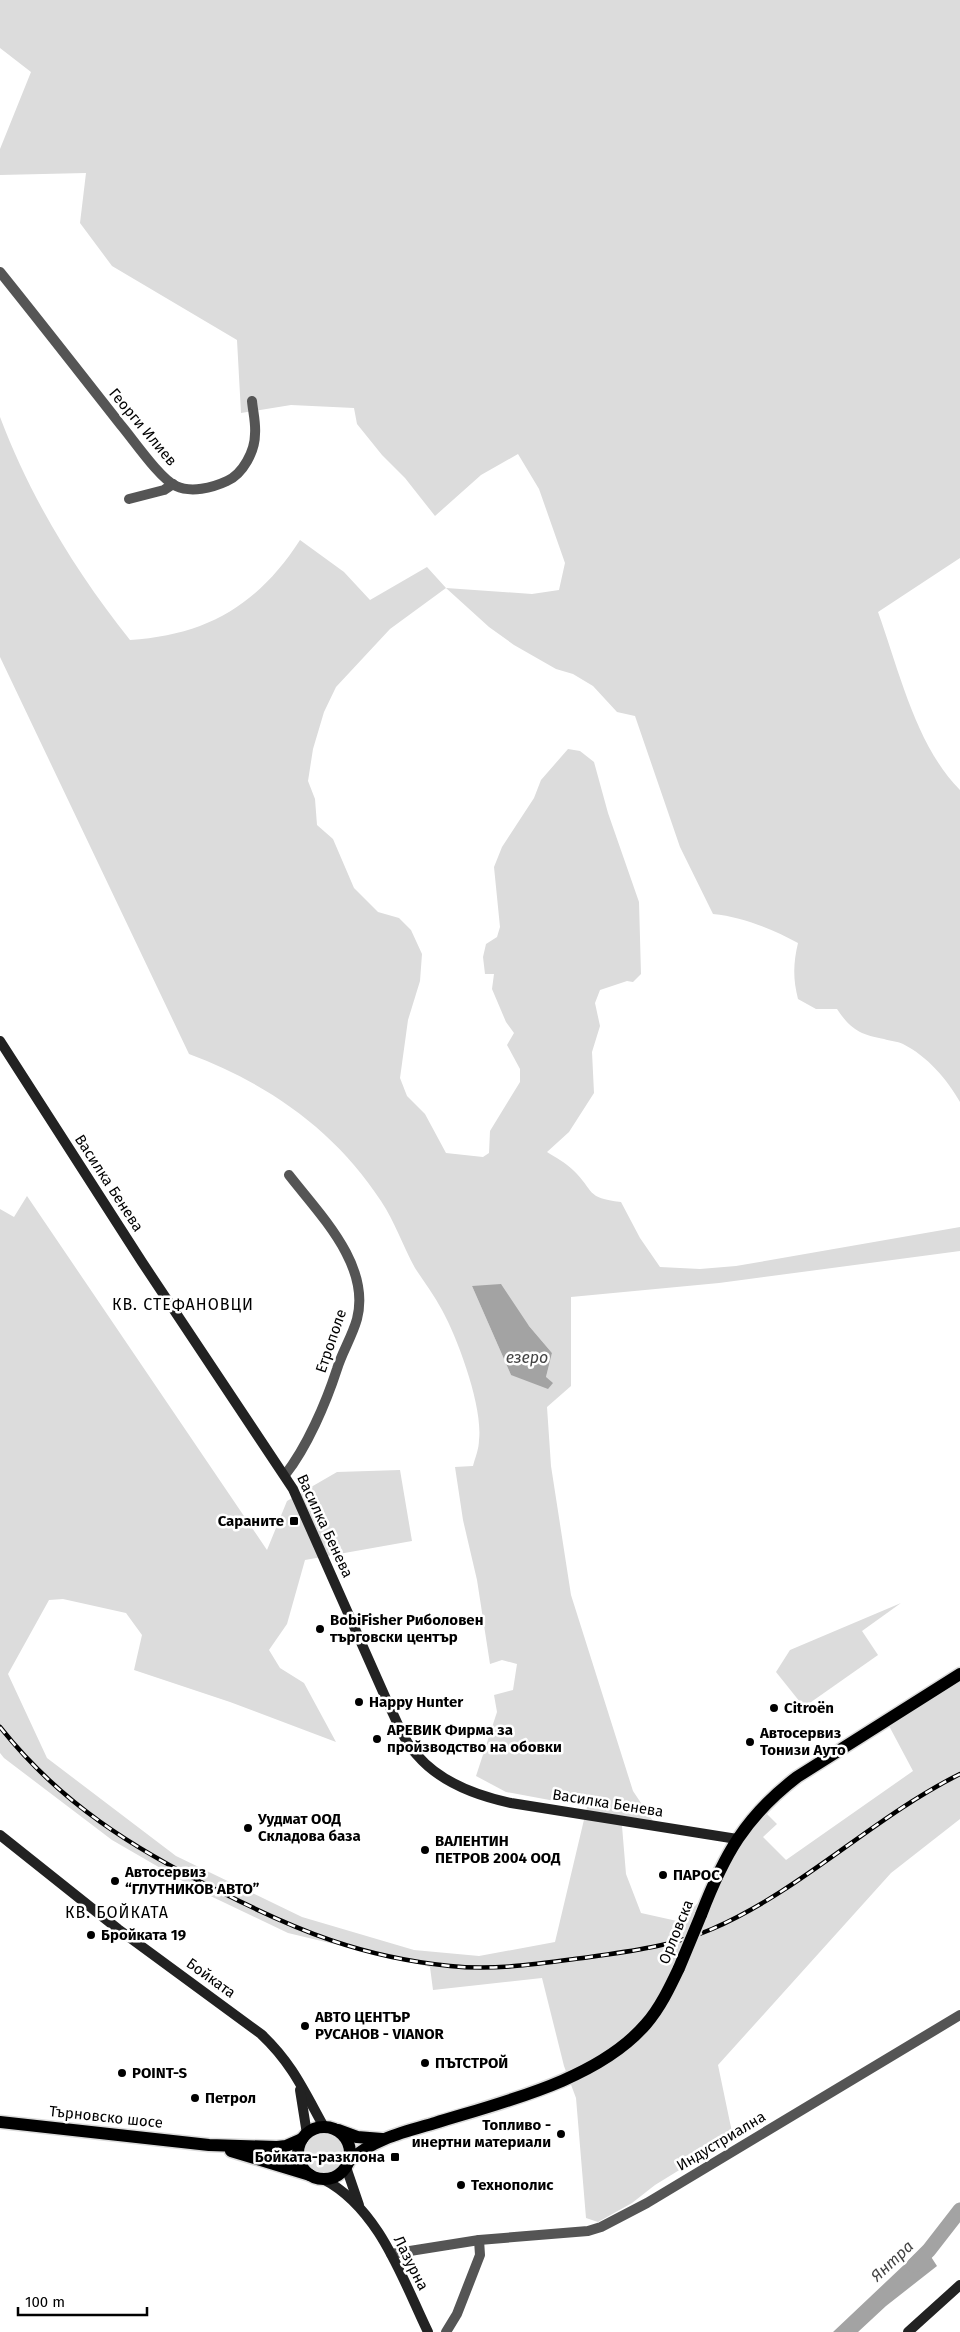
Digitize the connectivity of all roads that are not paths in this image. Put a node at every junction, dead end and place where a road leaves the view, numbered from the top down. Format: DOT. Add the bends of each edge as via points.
graph roads {
  1 [pos="0,272"];
  2 [pos="252,401"];
  3 [pos="173,484"];
  4 [pos="129,498"];
  5 [pos="0,1041"];
  6 [pos="289,1176"];
  7 [pos="285,1475"];
  8 [pos="960,1674"];
  9 [pos="0,1835"];
  10 [pos="737,1840"];
  11 [pos="960,2015"];
  12 [pos="299,2082"];
  13 [pos="0,2122"];
  14 [pos="328,2128"];
  15 [pos="304,2136"];
  16 [pos="382,2140"];
  17 [pos="209,2145"];
  18 [pos="347,2164"];
  19 [pos="317,2177"];
  20 [pos="362,2211"];
  21 [pos="479,2240"];
  22 [pos="391,2254"];
  23 [pos="960,2285"];
  24 [pos="428,2332"];
  25 [pos="446,2332"];
  26 [pos="908,2332"];
  1 -- 3 [label="street, Георги Илиев" via="132,439"];
  2 -- 3 [label="street, Георги Илиев" via="255,440 239,472 230,480 206,488 184,489"];
  3 -- 4 [label="street" via="164,490"];
  5 -- 7 [label="street, Василка Бенева" via="147,1270"];
  6 -- 7 [label="street, Етрополе" via="336,1236 352,1269 359,1300 355,1326 327,1398 296,1462"];
  7 -- 10 [label="street, Василка Бенева" via="401,1730 424,1762 477,1795"];
  8 -- 10 [label="main road, Орловска" via="797,1777 762,1806"];
  9 -- 12 [label="street, Бойката" via="118,1929 261,2034 294,2070"];
  10 -- 16 [label="main road, Орловска, bridge" via="723,1863 679,1968 647,2023 624,2046 591,2068 490,2106"];
  11 -- 21 [label="street, Индустриална" via="602,2227 583,2232"];
  12 -- 14 [label="street, Бойката"];
  12 -- 15 [label="street, Бойката"];
  13 -- 17 [label="main road, Търновско шосе"];
  14 -- 15 [label="main road"];
  14 -- 16 [label="main road, Орловска"];
  14 -- 18 [label="main road" via="339,2132 348,2145"];
  15 -- 17 [label="main road, Търновско шосе" via="277,2147"];
  15 -- 19 [label="main road" via="298,2155 300,2163"];
  16 -- 18 [label="main road, Орловска" via="363,2149"];
  17 -- 19 [label="main road, Търновско шосе"];
  18 -- 19 [label="main road" via="336,2176"];
  18 -- 20 [label="street, Лазурна" via="350,2182"];
  19 -- 20 [label="street, Лазурна" via="339,2189"];
  20 -- 22 [label="street, Лазурна"];
  21 -- 22 [label="street, Индустриална"];
  21 -- 25 [label="street" via="480,2255 457,2314"];
  22 -- 24 [label="street, Лазурна"];
  23 -- 26 [label="street"];
}
